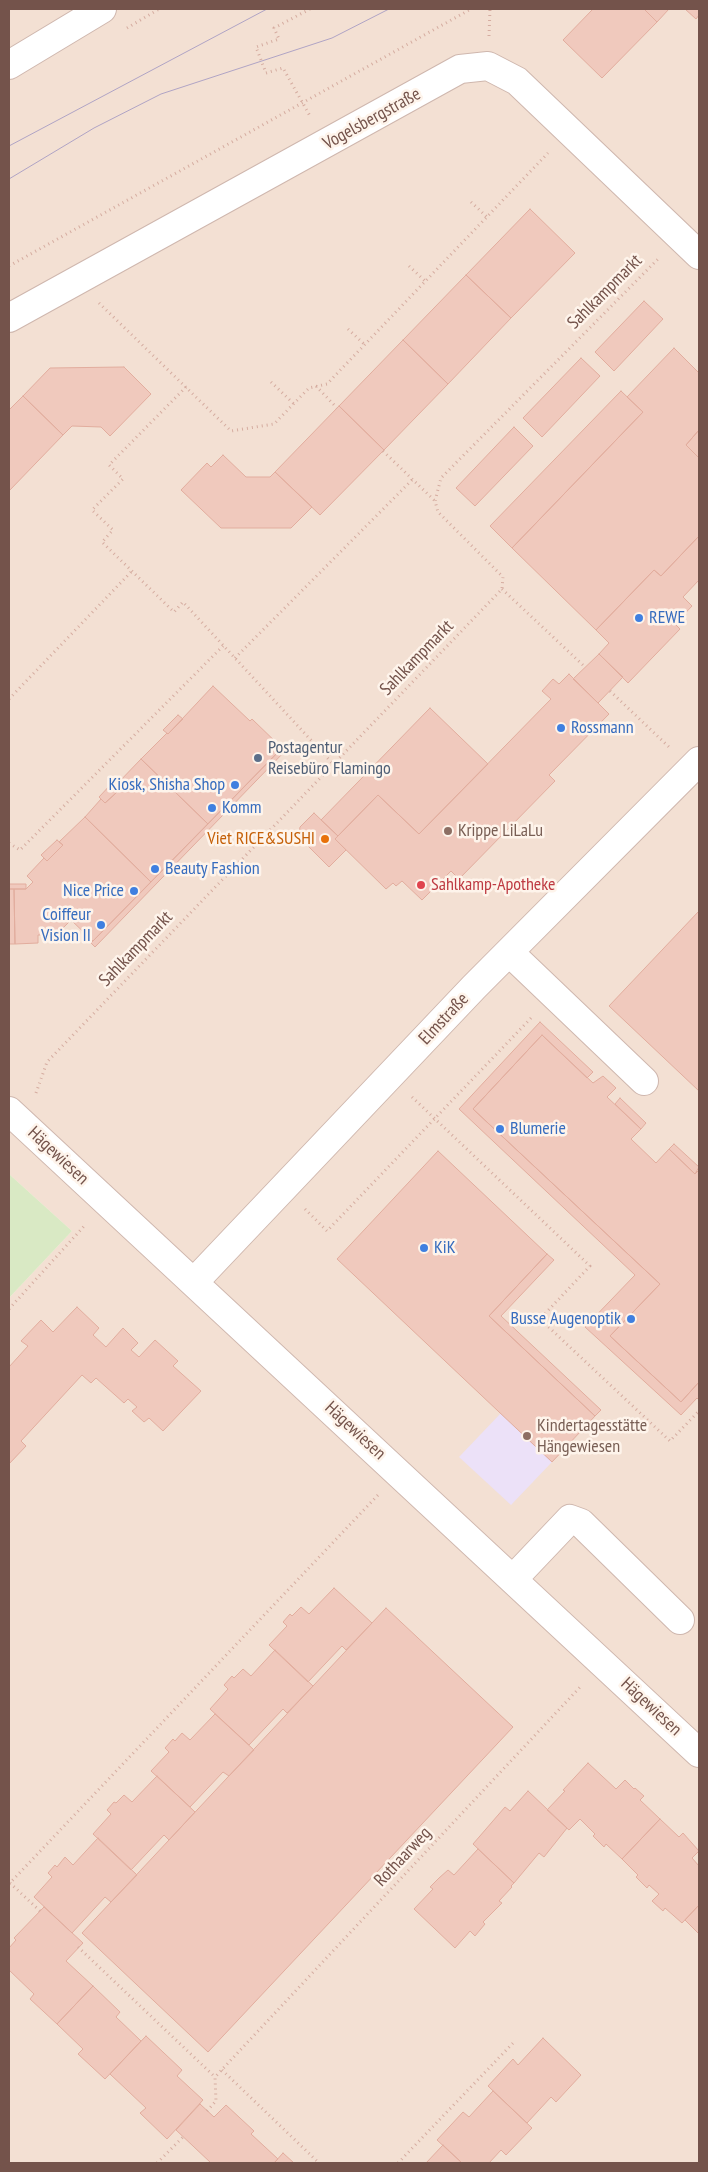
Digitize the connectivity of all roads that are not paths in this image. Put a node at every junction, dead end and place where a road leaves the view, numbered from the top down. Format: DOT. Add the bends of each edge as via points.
graph roads {
  1 [pos="102,9"];
  2 [pos="9,64"];
  3 [pos="699,255"];
  4 [pos="9,318"];
  5 [pos="697,768"];
  6 [pos="509,952"];
  7 [pos="644,1081"];
  8 [pos="17,1118"];
  9 [pos="194,1282"];
  10 [pos="513,1579"];
  11 [pos="680,1620"];
  12 [pos="699,1752"];
  1 -- 2 [label="street"];
  3 -- 4 [label="street, Vogelsbergstraße" via="517,81 488,66 460,69"];
  5 -- 6 [label="street, Elmstraße"];
  6 -- 7 [label="street"];
  6 -- 9 [label="street, Elmstraße"];
  8 -- 9 [label="street, Hägewiesen"];
  9 -- 10 [label="street, Hägewiesen"];
  10 -- 11 [label="street" via="570,1519 581,1523"];
  10 -- 12 [label="street, Hägewiesen"];
}
